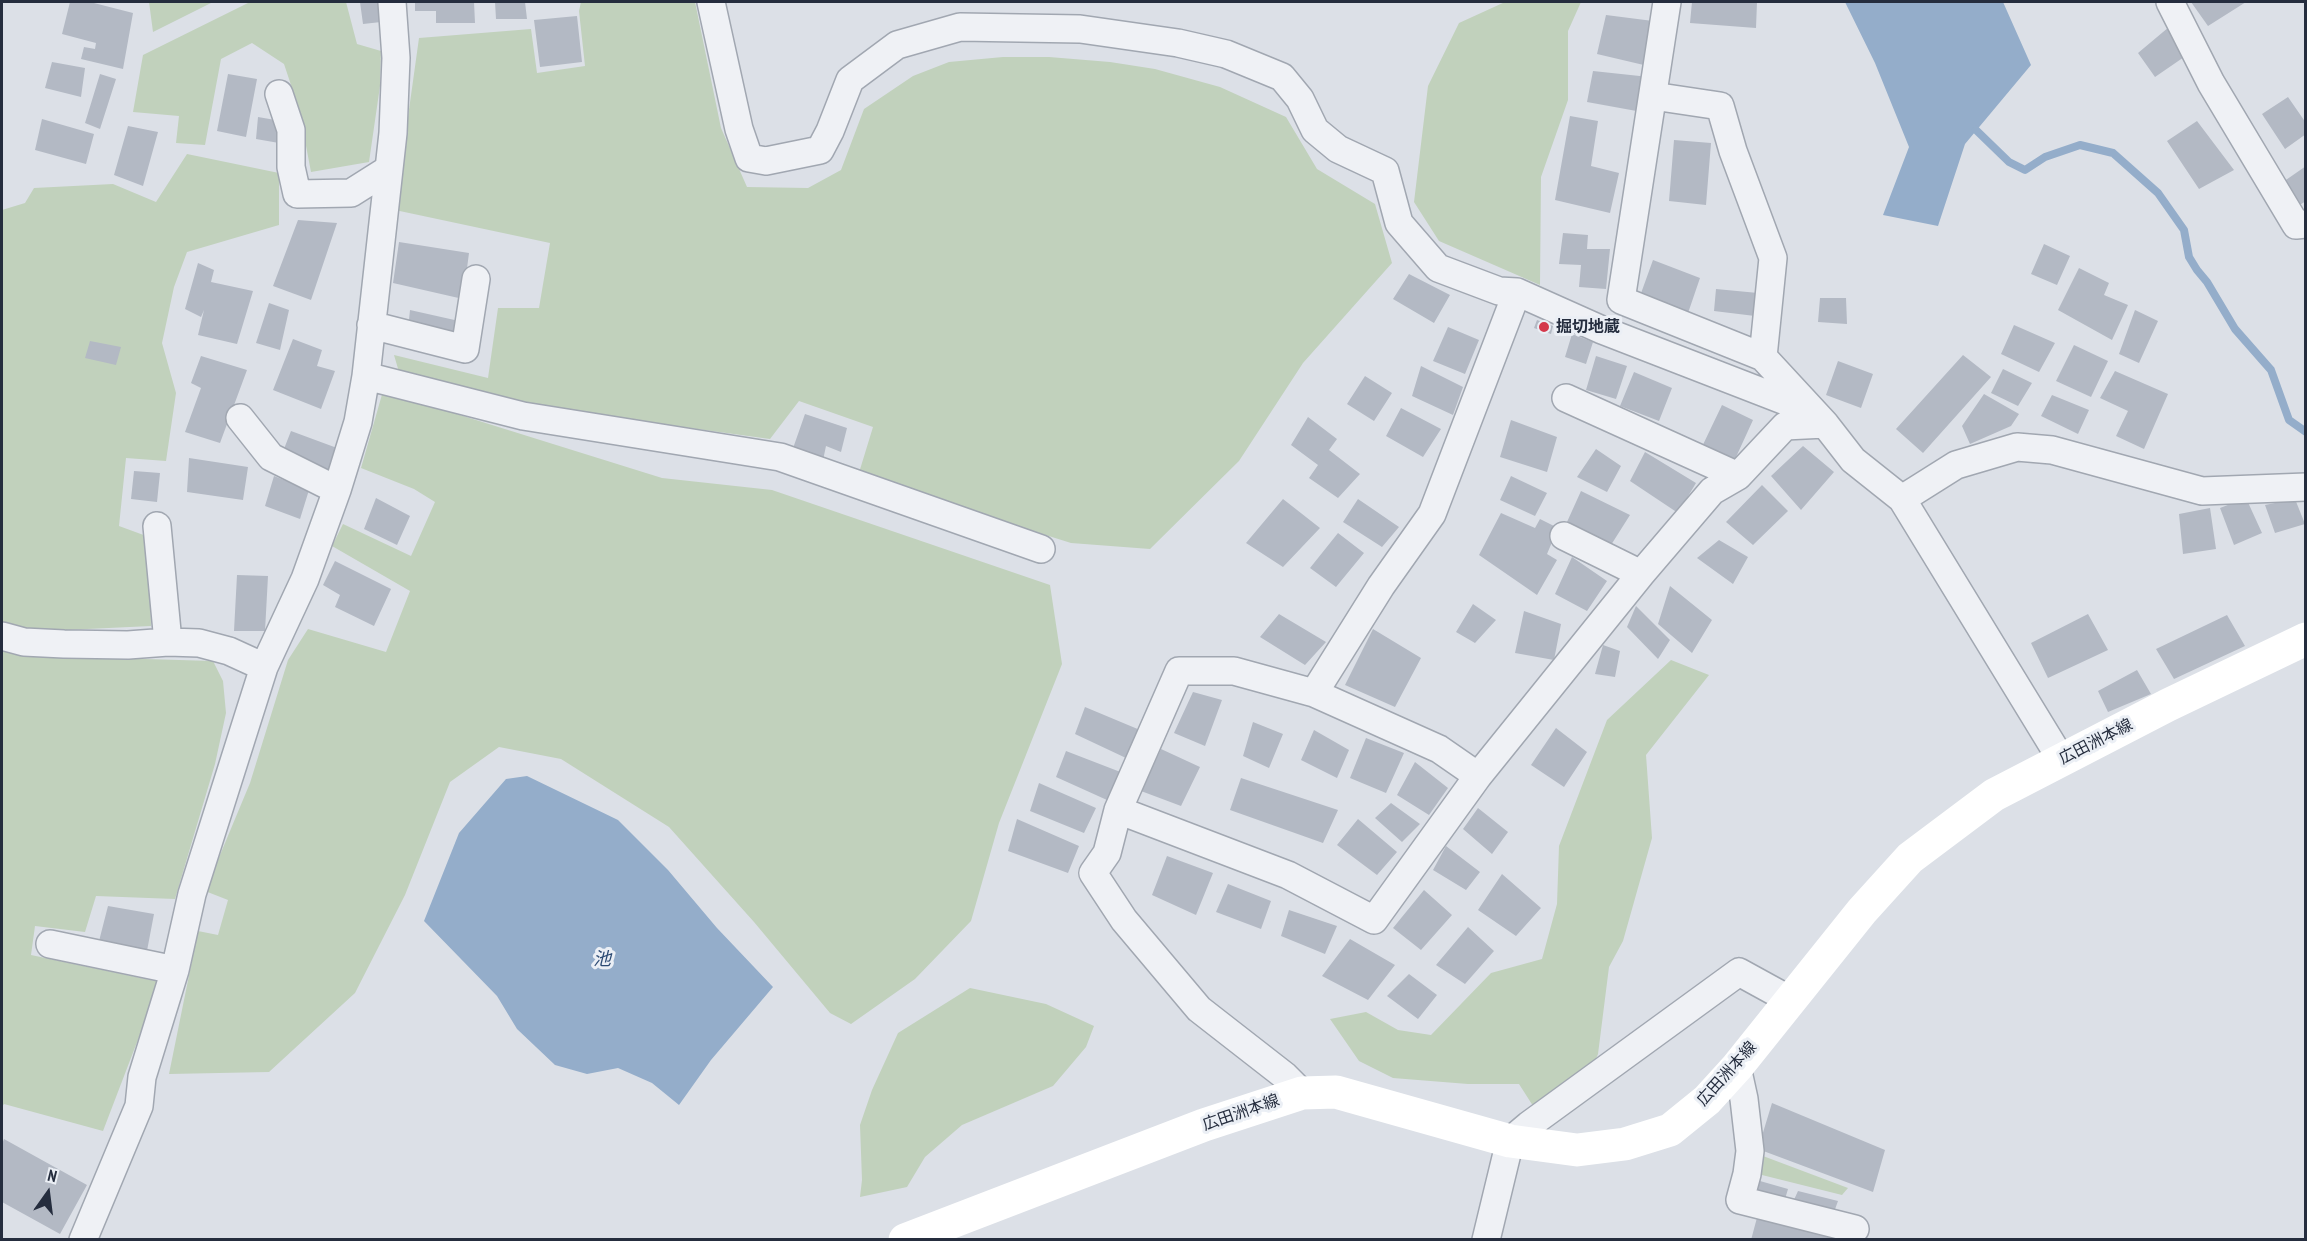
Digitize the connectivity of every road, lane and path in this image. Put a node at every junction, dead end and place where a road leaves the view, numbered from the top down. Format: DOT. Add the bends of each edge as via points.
graph roads {
  1 [pos="392,2"];
  2 [pos="711,2"];
  3 [pos="1667,2"];
  4 [pos="2170,2"];
  5 [pos="279,94"];
  6 [pos="1653,96"];
  7 [pos="389,169"];
  8 [pos="2306,224"];
  9 [pos="477,279"];
  10 [pos="1517,292"];
  11 [pos="371,325"];
  12 [pos="1763,357"];
  13 [pos="366,376"];
  14 [pos="1566,398"];
  15 [pos="240,418"];
  16 [pos="1825,424"];
  17 [pos="1738,476"];
  18 [pos="2306,487"];
  19 [pos="337,490"];
  20 [pos="1902,499"];
  21 [pos="157,526"];
  22 [pos="1564,536"];
  23 [pos="1041,549"];
  24 [pos="1641,574"];
  25 [pos="2,636"];
  26 [pos="2306,639"];
  27 [pos="168,642"];
  28 [pos="264,667"];
  29 [pos="1314,693"];
  30 [pos="2061,759"];
  31 [pos="1478,776"];
  32 [pos="1118,810"];
  33 [pos="50,944"];
  34 [pos="175,970"];
  35 [pos="1790,1000"];
  36 [pos="1737,1067"];
  37 [pos="1302,1093"];
  38 [pos="1510,1141"];
  39 [pos="1855,1229"];
  40 [pos="83,1239"];
  41 [pos="905,1239"];
  42 [pos="1486,1239"];
  1 -- 7 [label="street" via="396,58"];
  2 -- 10 [label="street" via="749,158 766,161 819,150 850,80 897,45 960,27 1080,29 1178,43 1226,54 1282,77 1300,99 1315,130 1338,149 1385,171 1399,223 1438,268 1499,291"];
  3 -- 6 [label="street"];
  4 -- 8 [label="street" via="2211,83 2296,225"];
  5 -- 7 [label="street" via="291,130 291,167 297,194 351,193"];
  6 -- 12 [label="street" via="1720,106 1773,258"];
  6 -- 12 [label="street" via="1621,300"];
  7 -- 11 [label="street"];
  9 -- 11 [label="street" via="465,349"];
  10 -- 16 [label="street" via="1602,330 1792,404"];
  10 -- 29 [label="street" via="1432,514"];
  11 -- 13 [label="street"];
  12 -- 16 [label="street"];
  13 -- 19 [label="street" via="358,422"];
  13 -- 23 [label="street" via="523,416 780,457"];
  14 -- 17 [label="street"];
  15 -- 19 [label="street" via="271,457"];
  16 -- 17 [label="street" via="1785,426"];
  16 -- 20 [label="street" via="1853,460"];
  17 -- 24 [label="street" via="1712,491"];
  18 -- 20 [label="street" via="2202,492 2052,450 2017,447 1956,465"];
  19 -- 28 [label="street" via="305,579"];
  20 -- 30 [label="street"];
  21 -- 27 [label="street"];
  22 -- 24 [label="street"];
  24 -- 31 [label="street"];
  25 -- 27 [label="street" via="24,642 64,644"];
  26 -- 30 [label="main road, 広田洲本線"];
  27 -- 28 [label="street" via="200,643"];
  28 -- 34 [label="street" via="192,894"];
  29 -- 31 [label="street" via="1438,749"];
  29 -- 32 [label="street" via="1234,671 1179,671"];
  30 -- 35 [label="main road, 広田洲本線" via="1994,795 1910,858"];
  31 -- 32 [label="street" via="1374,920 1288,875"];
  32 -- 37 [label="street" via="1107,853 1093,873 1124,920 1199,1009"];
  33 -- 34 [label="street"];
  34 -- 40 [label="street" via="142,1077 139,1106"];
  35 -- 36 [label="main road, 広田洲本線"];
  35 -- 38 [label="street" via="1739,972"];
  36 -- 38 [label="main road, 広田洲本線" via="1707,1100 1670,1130 1625,1144 1577,1150"];
  36 -- 39 [label="street" via="1750,1151 1740,1200"];
  37 -- 38 [label="main road, 広田洲本線" via="1336,1092"];
  37 -- 41 [label="main road, 広田洲本線" via="1204,1125"];
  38 -- 42 [label="street"];
}
